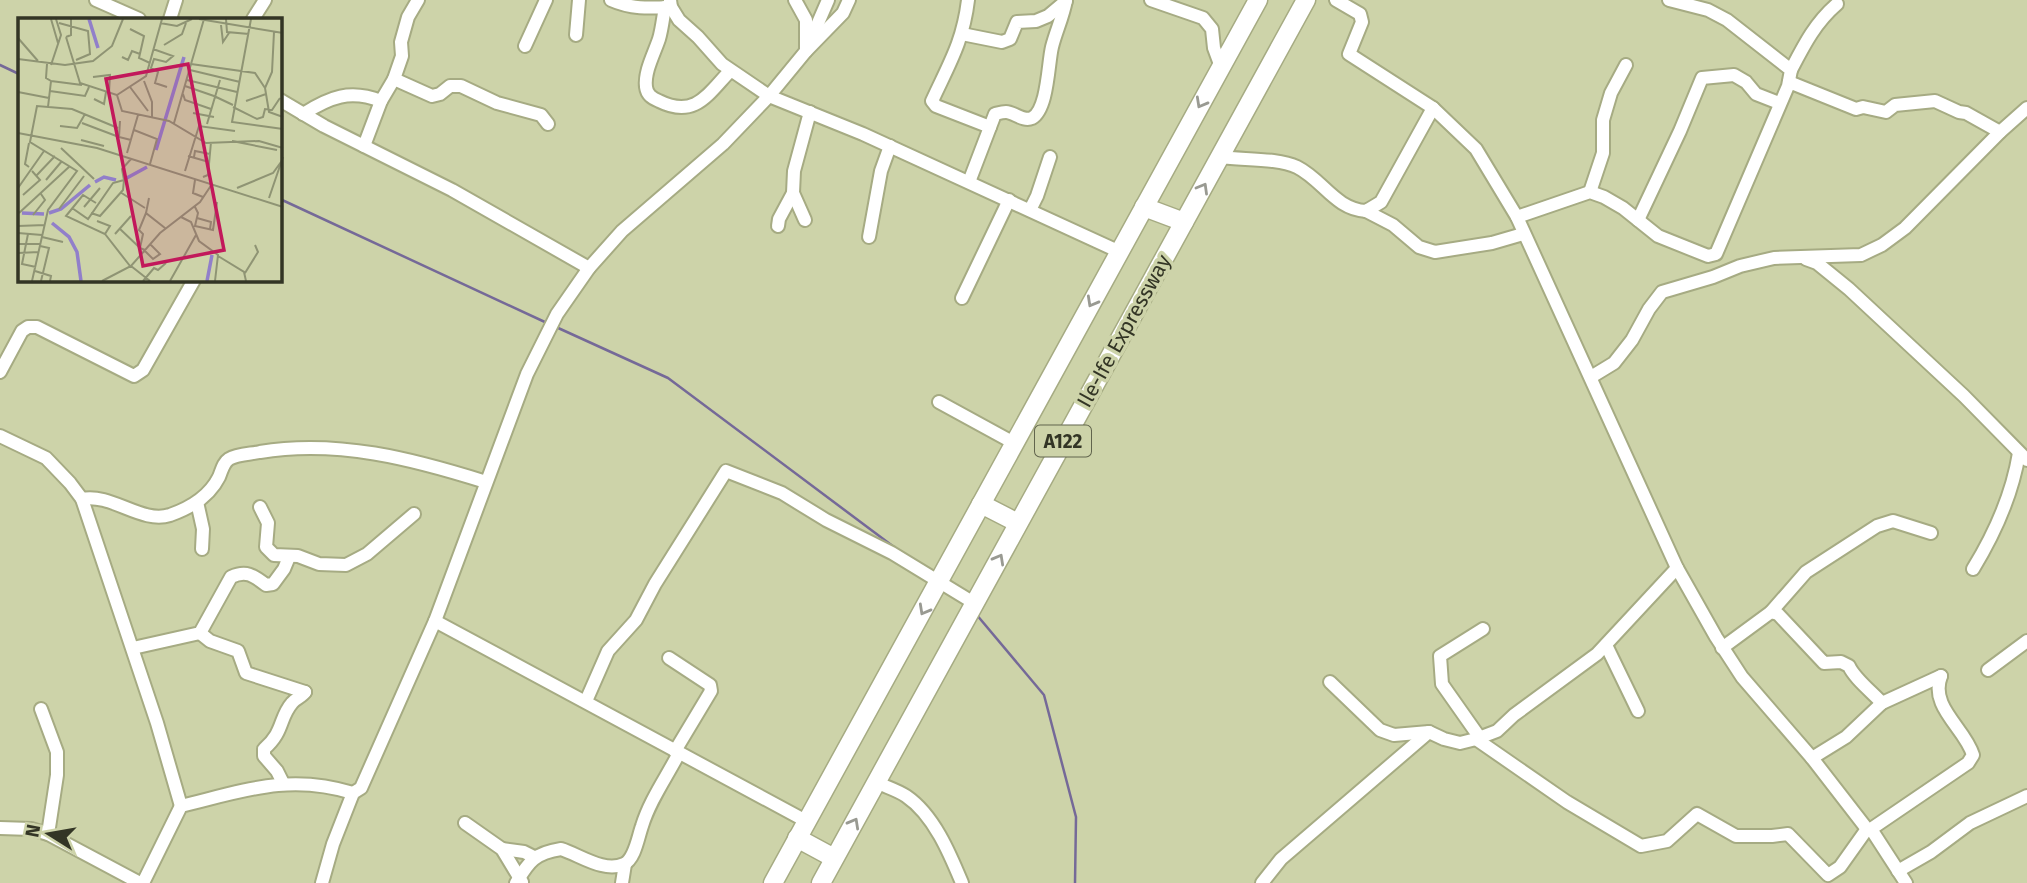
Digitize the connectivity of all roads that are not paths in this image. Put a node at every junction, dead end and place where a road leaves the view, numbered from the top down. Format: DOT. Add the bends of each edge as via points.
graph roads {
  1 [pos="96,0"];
  2 [pos="176,0"];
  3 [pos="265,0"];
  4 [pos="418,0"];
  5 [pos="546,0"];
  6 [pos="579,0"];
  7 [pos="611,0"];
  8 [pos="795,0"];
  9 [pos="828,0"];
  10 [pos="849,0"];
  11 [pos="968,0"];
  12 [pos="1066,0"];
  13 [pos="1152,0"];
  14 [pos="1258,0"];
  15 [pos="1306,0"];
  16 [pos="1336,0"];
  17 [pos="1670,0"];
  18 [pos="1837,4"];
  19 [pos="669,5"];
  20 [pos="137,18"];
  21 [pos="170,18"];
  22 [pos="254,18"];
  23 [pos="679,20"];
  24 [pos="661,29"];
  25 [pos="962,34"];
  26 [pos="576,35"];
  27 [pos="807,35"];
  28 [pos="525,46"];
  29 [pos="806,51"];
  30 [pos="1626,65"];
  31 [pos="1221,67"];
  32 [pos="730,71"];
  33 [pos="1790,76"];
  34 [pos="394,79"];
  35 [pos="769,96"];
  36 [pos="282,101"];
  37 [pos="381,102"];
  38 [pos="1779,103"];
  39 [pos="1433,108"];
  40 [pos="2027,108"];
  41 [pos="810,112"];
  42 [pos="303,114"];
  43 [pos="548,124"];
  44 [pos="990,127"];
  45 [pos="2000,132"];
  46 [pos="364,146"];
  47 [pos="890,146"];
  48 [pos="1221,157"];
  49 [pos="1050,158"];
  50 [pos="970,181"];
  51 [pos="1590,192"];
  52 [pos="793,193"];
  53 [pos="1009,200"];
  54 [pos="1144,207"];
  55 [pos="1030,210"];
  56 [pos="1366,211"];
  57 [pos="1517,217"];
  58 [pos="805,220"];
  59 [pos="1638,220"];
  60 [pos="1184,222"];
  61 [pos="778,226"];
  62 [pos="1523,234"];
  63 [pos="869,237"];
  64 [pos="1120,252"];
  65 [pos="1799,257"];
  66 [pos="589,268"];
  67 [pos="193,282"];
  68 [pos="962,298"];
  69 [pos="0,372"];
  70 [pos="1591,377"];
  71 [pos="939,402"];
  72 [pos="0,436"];
  73 [pos="1014,443"];
  74 [pos="2023,457"];
  75 [pos="486,482"];
  76 [pos="82,499"];
  77 [pos="197,502"];
  78 [pos="981,503"];
  79 [pos="260,507"];
  80 [pos="414,514"];
  81 [pos="1018,523"];
  82 [pos="1931,533"];
  83 [pos="202,549"];
  84 [pos="289,557"];
  85 [pos="1677,568"];
  86 [pos="1973,569"];
  87 [pos="939,584"];
  88 [pos="974,603"];
  89 [pos="1771,611"];
  90 [pos="435,621"];
  91 [pos="1483,629"];
  92 [pos="200,633"];
  93 [pos="2027,641"];
  94 [pos="1606,645"];
  95 [pos="132,648"];
  96 [pos="1723,648"];
  97 [pos="669,658"];
  98 [pos="1988,670"];
  99 [pos="1330,682"];
  100 [pos="586,701"];
  101 [pos="1882,703"];
  102 [pos="41,709"];
  103 [pos="1638,711"];
  104 [pos="1429,732"];
  105 [pos="1478,738"];
  106 [pos="677,752"];
  107 [pos="1812,758"];
  108 [pos="876,782"];
  109 [pos="283,783"];
  110 [pos="353,793"];
  111 [pos="2027,796"];
  112 [pos="181,806"];
  113 [pos="806,821"];
  114 [pos="465,823"];
  115 [pos="0,828"];
  116 [pos="1869,829"];
  117 [pos="48,834"];
  118 [pos="797,838"];
  119 [pos="502,849"];
  120 [pos="534,857"];
  121 [pos="834,858"];
  122 [pos="625,864"];
  123 [pos="1898,872"];
  124 [pos="1823,879"];
  125 [pos="519,881"];
  126 [pos="141,883"];
  127 [pos="322,883"];
  128 [pos="622,883"];
  129 [pos="773,883"];
  130 [pos="821,883"];
  131 [pos="962,883"];
  132 [pos="1262,883"];
  133 [pos="1906,883"];
  1 -- 20 [label="street"];
  2 -- 21 [label="street"];
  3 -- 22 [label="street"];
  4 -- 34 [label="street" via="408,18"];
  5 -- 28 [label="street"];
  6 -- 26 [label="street"];
  7 -- 19 [label="street" via="641,8"];
  8 -- 27 [label="street" via="806,20"];
  9 -- 27 [label="street" via="816,30"];
  10 -- 29 [label="street" via="843,13"];
  11 -- 25 [label="street"];
  12 -- 25 [label="street" via="1048,16 1017,22 1010,39 1002,42"];
  12 -- 44 [label="street" via="1048,61 1049,82 1038,111 1027,119 1006,112 995,114"];
  13 -- 31 [label="street" via="1203,18 1212,29"];
  14 -- 31 [label="highway, Ile-Ife Expressway / A122"];
  15 -- 48 [label="highway, Ile-Ife Expressway / A122"];
  16 -- 39 [label="street" via="1360,14 1362,22 1349,54"];
  17 -- 33 [label="street" via="1727,20"];
  18 -- 33 [label="street" via="1811,32"];
  19 -- 23 [label="street"];
  19 -- 24 [label="street"];
  23 -- 24 [label="street"];
  23 -- 32 [label="street"];
  24 -- 32 [label="street" via="646,79 649,95 684,110 701,102"];
  25 -- 44 [label="street" via="932,102"];
  27 -- 29 [label="street"];
  29 -- 35 [label="street"];
  30 -- 51 [label="street" via="1603,120 1603,153"];
  31 -- 54 [label="highway, Ile-Ife Expressway / A122, one-way"];
  32 -- 35 [label="street"];
  33 -- 38 [label="street"];
  33 -- 45 [label="street" via="1856,109 1886,112 1895,105 1936,101"];
  34 -- 37 [label="street"];
  34 -- 43 [label="street" via="432,96 450,86 461,86 497,103 541,115"];
  35 -- 41 [label="street"];
  35 -- 66 [label="street" via="723,144 622,231"];
  36 -- 42 [label="street"];
  37 -- 42 [label="street" via="352,94 323,101"];
  37 -- 46 [label="street"];
  38 -- 59 [label="street" via="1756,94 1734,75 1702,78"];
  38 -- 59 [label="street" via="1716,254 1709,256 1658,236"];
  39 -- 56 [label="street" via="1381,202"];
  39 -- 57 [label="street" via="1476,149"];
  40 -- 45 [label="street"];
  41 -- 47 [label="street"];
  41 -- 52 [label="street" via="794,171"];
  42 -- 46 [label="street"];
  44 -- 50 [label="street"];
  45 -- 65 [label="street" via="1905,228 1882,245 1861,255"];
  46 -- 66 [label="street"];
  47 -- 50 [label="street"];
  47 -- 63 [label="street"];
  48 -- 56 [label="street" via="1284,162 1300,168 1347,207"];
  60 -- 48 [label="highway, Ile-Ife Expressway / A122, one-way"];
  49 -- 55 [label="street"];
  50 -- 53 [label="street"];
  51 -- 57 [label="street"];
  51 -- 59 [label="street"];
  52 -- 58 [label="street"];
  52 -- 61 [label="street"];
  53 -- 55 [label="street"];
  53 -- 68 [label="street"];
  54 -- 60 [label="highway"];
  54 -- 64 [label="highway, Ile-Ife Expressway / A122"];
  55 -- 64 [label="street"];
  56 -- 62 [label="street" via="1393,225 1419,247 1435,252"];
  57 -- 62 [label="street"];
  60 -- 81 [label="highway, Ile-Ife Expressway / A122"];
  62 -- 70 [label="street"];
  64 -- 73 [label="highway, Ile-Ife Expressway / A122, one-way"];
  65 -- 70 [label="street" via="1740,265 1662,292 1614,363"];
  65 -- 74 [label="street" via="1817,263 1849,289"];
  66 -- 75 [label="street" via="538,348"];
  67 -- 69 [label="street" via="143,370 134,376 37,327 22,331"];
  70 -- 85 [label="street"];
  71 -- 73 [label="street"];
  72 -- 76 [label="street" via="46,458"];
  73 -- 78 [label="highway, Ile-Ife Expressway / A122"];
  74 -- 86 [label="street" via="1992,538"];
  75 -- 77 [label="street" via="375,453 330,448 272,450 230,458 210,493"];
  75 -- 90 [label="street"];
  76 -- 77 [label="street" via="93,497 152,516 168,515"];
  76 -- 95 [label="street"];
  77 -- 83 [label="street"];
  78 -- 81 [label="highway"];
  78 -- 87 [label="highway, Ile-Ife Expressway / A122"];
  79 -- 84 [label="street" via="268,523 266,547 274,555"];
  80 -- 84 [label="street" via="367,554 346,565"];
  88 -- 81 [label="highway, Ile-Ife Expressway / A122, one-way"];
  82 -- 89 [label="street" via="1893,521 1877,526 1806,572"];
  84 -- 92 [label="street" via="273,584 266,585 250,573 231,577"];
  85 -- 94 [label="street"];
  85 -- 96 [label="street"];
  87 -- 88 [label="street"];
  87 -- 100 [label="street" via="782,493 726,471 636,620 608,651"];
  87 -- 113 [label="highway, Ile-Ife Expressway / A122, one-way"];
  88 -- 108 [label="highway, Ile-Ife Expressway / A122"];
  89 -- 96 [label="street"];
  89 -- 101 [label="street" via="1824,663 1849,666"];
  90 -- 100 [label="street"];
  90 -- 110 [label="street" via="374,763 361,788"];
  91 -- 105 [label="street" via="1440,656 1442,684"];
  92 -- 95 [label="street"];
  92 -- 109 [label="street" via="238,650 246,673 305,692 290,704 280,732 264,749"];
  93 -- 98 [label="street"];
  94 -- 103 [label="street"];
  94 -- 105 [label="street" via="1497,731"];
  95 -- 112 [label="street"];
  96 -- 107 [label="street"];
  97 -- 106 [label="street" via="710,685 711,691"];
  99 -- 104 [label="street" via="1380,730 1394,735"];
  100 -- 106 [label="street"];
  101 -- 107 [label="street" via="1846,737"];
  101 -- 116 [label="street" via="1941,677 1937,687 1945,712 1973,755 1968,763"];
  102 -- 117 [label="street" via="57,752"];
  104 -- 105 [label="street" via="1460,743"];
  104 -- 132 [label="street" via="1281,859"];
  105 -- 124 [label="street" via="1567,802 1641,846 1667,841 1697,814 1736,836 1788,834"];
  106 -- 113 [label="street"];
  106 -- 122 [label="street" via="648,806 632,857"];
  107 -- 116 [label="street"];
  121 -- 108 [label="highway, Ile-Ife Expressway / A122, one-way"];
  108 -- 131 [label="street" via="906,796 926,816"];
  109 -- 110 [label="street"];
  109 -- 112 [label="street"];
  110 -- 127 [label="street"];
  111 -- 123 [label="street" via="1970,823"];
  112 -- 126 [label="street"];
  113 -- 118 [label="highway, Ile-Ife Expressway / A122"];
  114 -- 119 [label="street"];
  115 -- 117 [label="street"];
  116 -- 123 [label="street"];
  116 -- 124 [label="street" via="1840,867"];
  117 -- 126 [label="street"];
  118 -- 121 [label="highway"];
  118 -- 129 [label="highway, Ile-Ife Expressway / A122"];
  119 -- 120 [label="street"];
  119 -- 125 [label="street"];
  120 -- 122 [label="street" via="561,849 611,867"];
  120 -- 125 [label="street"];
  121 -- 130 [label="highway, Ile-Ife Expressway / A122"];
  122 -- 128 [label="street"];
  123 -- 133 [label="street"];
}
